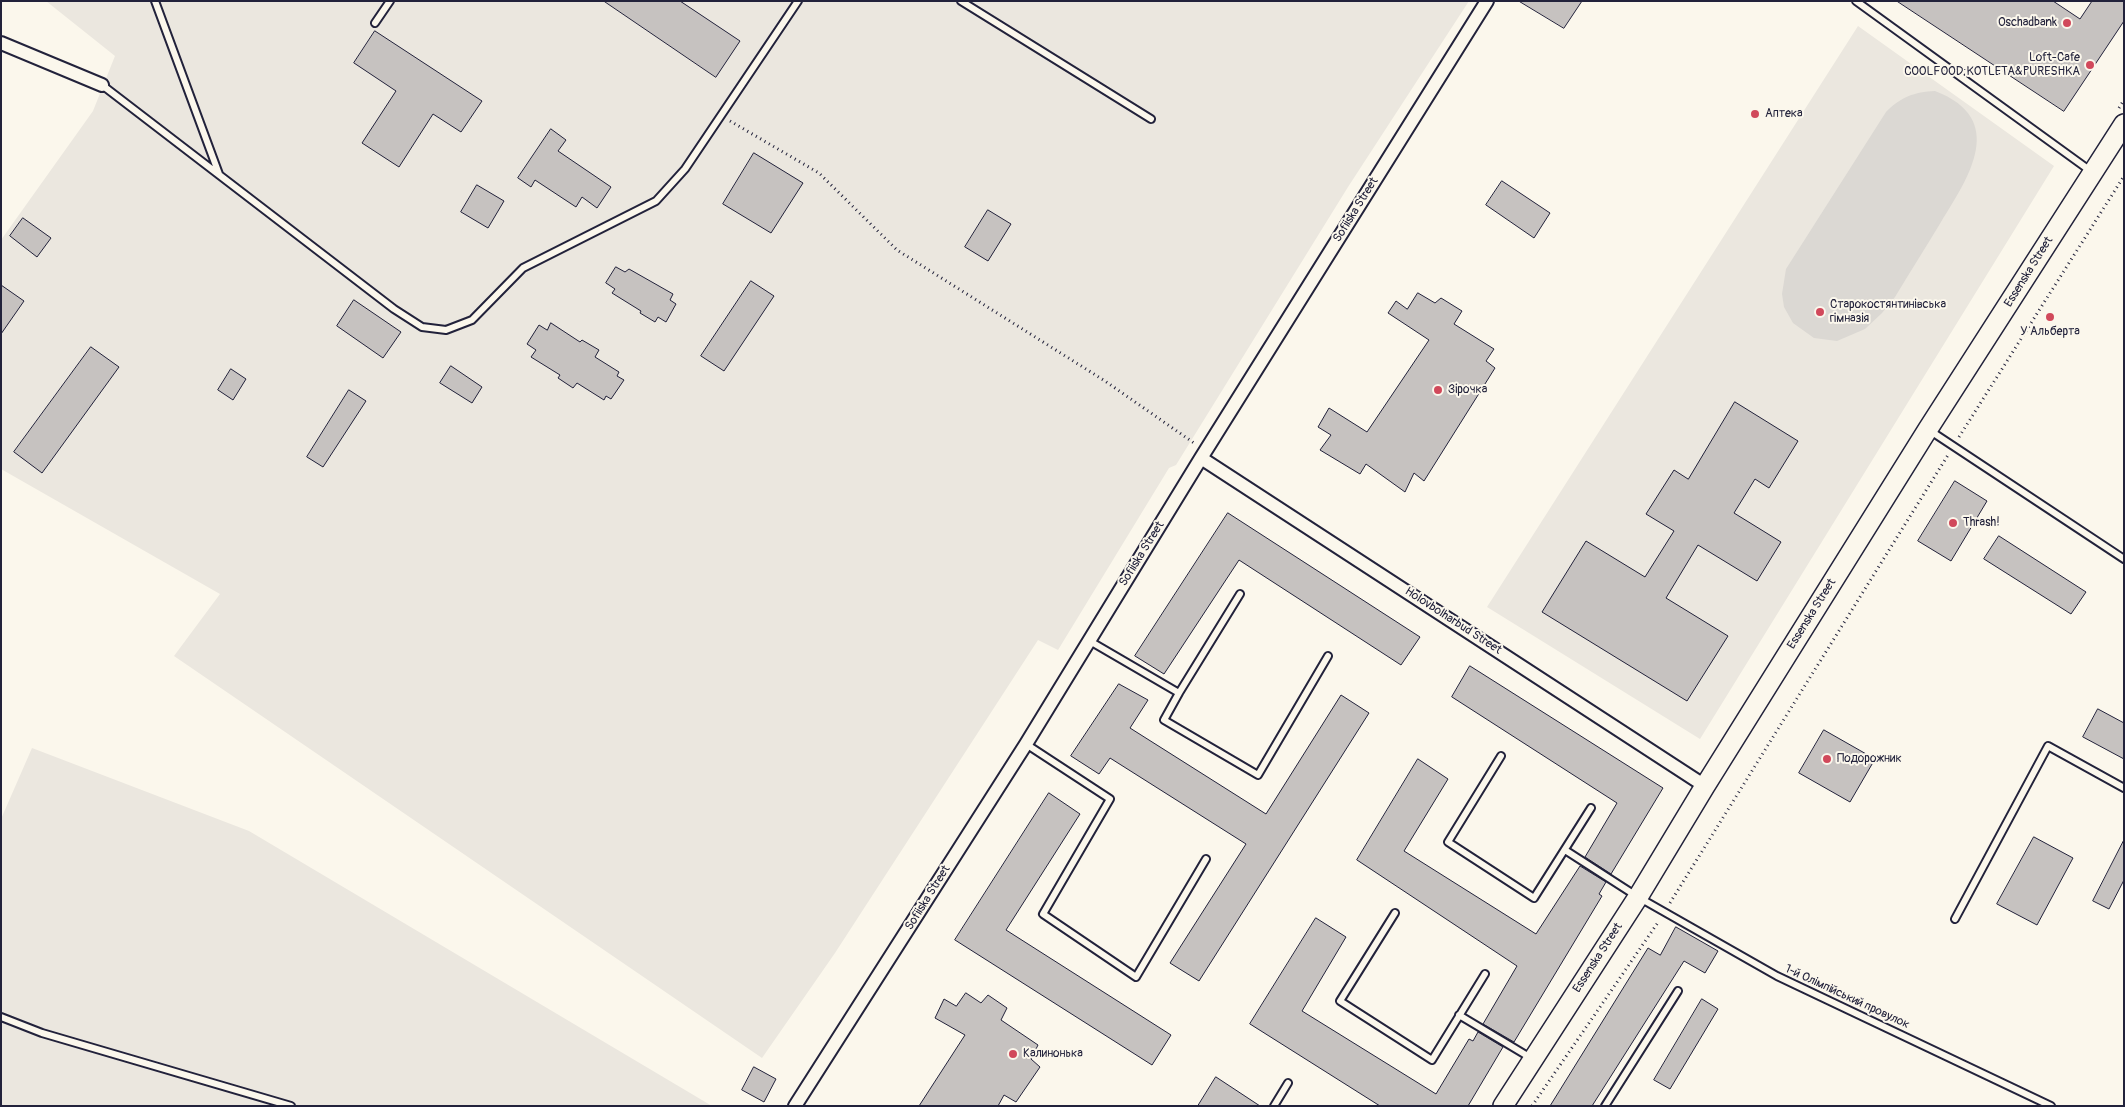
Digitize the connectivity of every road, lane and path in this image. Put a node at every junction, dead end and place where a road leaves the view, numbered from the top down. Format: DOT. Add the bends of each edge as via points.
graph roads {
  1 [pos="155,1"];
  2 [pos="390,1"];
  3 [pos="798,1"];
  4 [pos="961,1"];
  5 [pos="1487,1"];
  6 [pos="1856,1"];
  7 [pos="375,23"];
  8 [pos="1,43"];
  9 [pos="102,85"];
  10 [pos="721,116"];
  11 [pos="1151,119"];
  12 [pos="2124,124"];
  13 [pos="2092,172"];
  14 [pos="219,174"];
  15 [pos="2124,176"];
  16 [pos="1928,430"];
  17 [pos="1196,445"];
  18 [pos="1954,446"];
  19 [pos="1200,458"];
  20 [pos="2124,559"];
  21 [pos="1240,594"];
  22 [pos="1088,640"];
  23 [pos="1328,656"];
  24 [pos="1179,693"];
  25 [pos="1026,744"];
  26 [pos="1501,756"];
  27 [pos="1705,786"];
  28 [pos="2124,788"];
  29 [pos="1591,808"];
  30 [pos="1565,850"];
  31 [pos="1206,859"];
  32 [pos="1638,897"];
  33 [pos="1665,912"];
  34 [pos="1395,913"];
  35 [pos="1955,919"];
  36 [pos="1485,974"];
  37 [pos="1678,991"];
  38 [pos="1459,1015"];
  39 [pos="1,1017"];
  40 [pos="1532,1059"];
  41 [pos="1288,1083"];
  42 [pos="291,1106"];
  43 [pos="795,1106"];
  44 [pos="1274,1106"];
  45 [pos="1503,1106"];
  46 [pos="1532,1106"];
  47 [pos="1605,1106"];
  48 [pos="2051,1106"];
  1 -- 14 [label="lane"];
  2 -- 7 [label="lane"];
  3 -- 10 [label="lane"];
  4 -- 11 [label="lane"];
  5 -- 19 [label="street, Sofiiska Street"];
  6 -- 13 [label="lane"];
  8 -- 9 [label="street"];
  9 -- 14 [label="lane"];
  10 -- 14 [label="lane" via="685,169 656,201 522,268 472,320 446,330 422,327 394,309"];
  10 -- 17 [label="path" via="820,173 898,250 1105,381"];
  12 -- 13 [label="street, Essenska Street"];
  13 -- 16 [label="street, Essenska Street"];
  15 -- 18 [label="path"];
  16 -- 18 [label="lane"];
  16 -- 27 [label="street, Essenska Street"];
  18 -- 20 [label="lane"];
  18 -- 33 [label="path"];
  19 -- 22 [label="street, Sofiiska Street"];
  19 -- 27 [label="street, Holovbolharbud Street"];
  21 -- 24 [label="lane"];
  22 -- 24 [label="lane"];
  22 -- 25 [label="street, Sofiiska Street"];
  23 -- 24 [label="lane" via="1258,775 1164,720"];
  25 -- 31 [label="lane" via="1110,799 1043,914 1136,977"];
  25 -- 43 [label="street, Sofiiska Street"];
  26 -- 30 [label="lane" via="1448,842 1534,898"];
  27 -- 32 [label="street, Essenska Street"];
  28 -- 35 [label="lane" via="2048,746"];
  29 -- 30 [label="lane"];
  30 -- 32 [label="lane, 1-й Олімпійський провулок"];
  32 -- 33 [label="lane, 1-й Олімпійський провулок"];
  32 -- 40 [label="street, Essenska Street"];
  33 -- 46 [label="path"];
  33 -- 48 [label="lane, 1-й Олімпійський провулок" via="1777,976"];
  34 -- 38 [label="lane" via="1340,1002 1432,1060"];
  36 -- 38 [label="lane"];
  37 -- 47 [label="lane"];
  38 -- 40 [label="lane"];
  39 -- 42 [label="lane" via="42,1034"];
  40 -- 45 [label="street, Essenska Street"];
  41 -- 44 [label="lane"];
}
